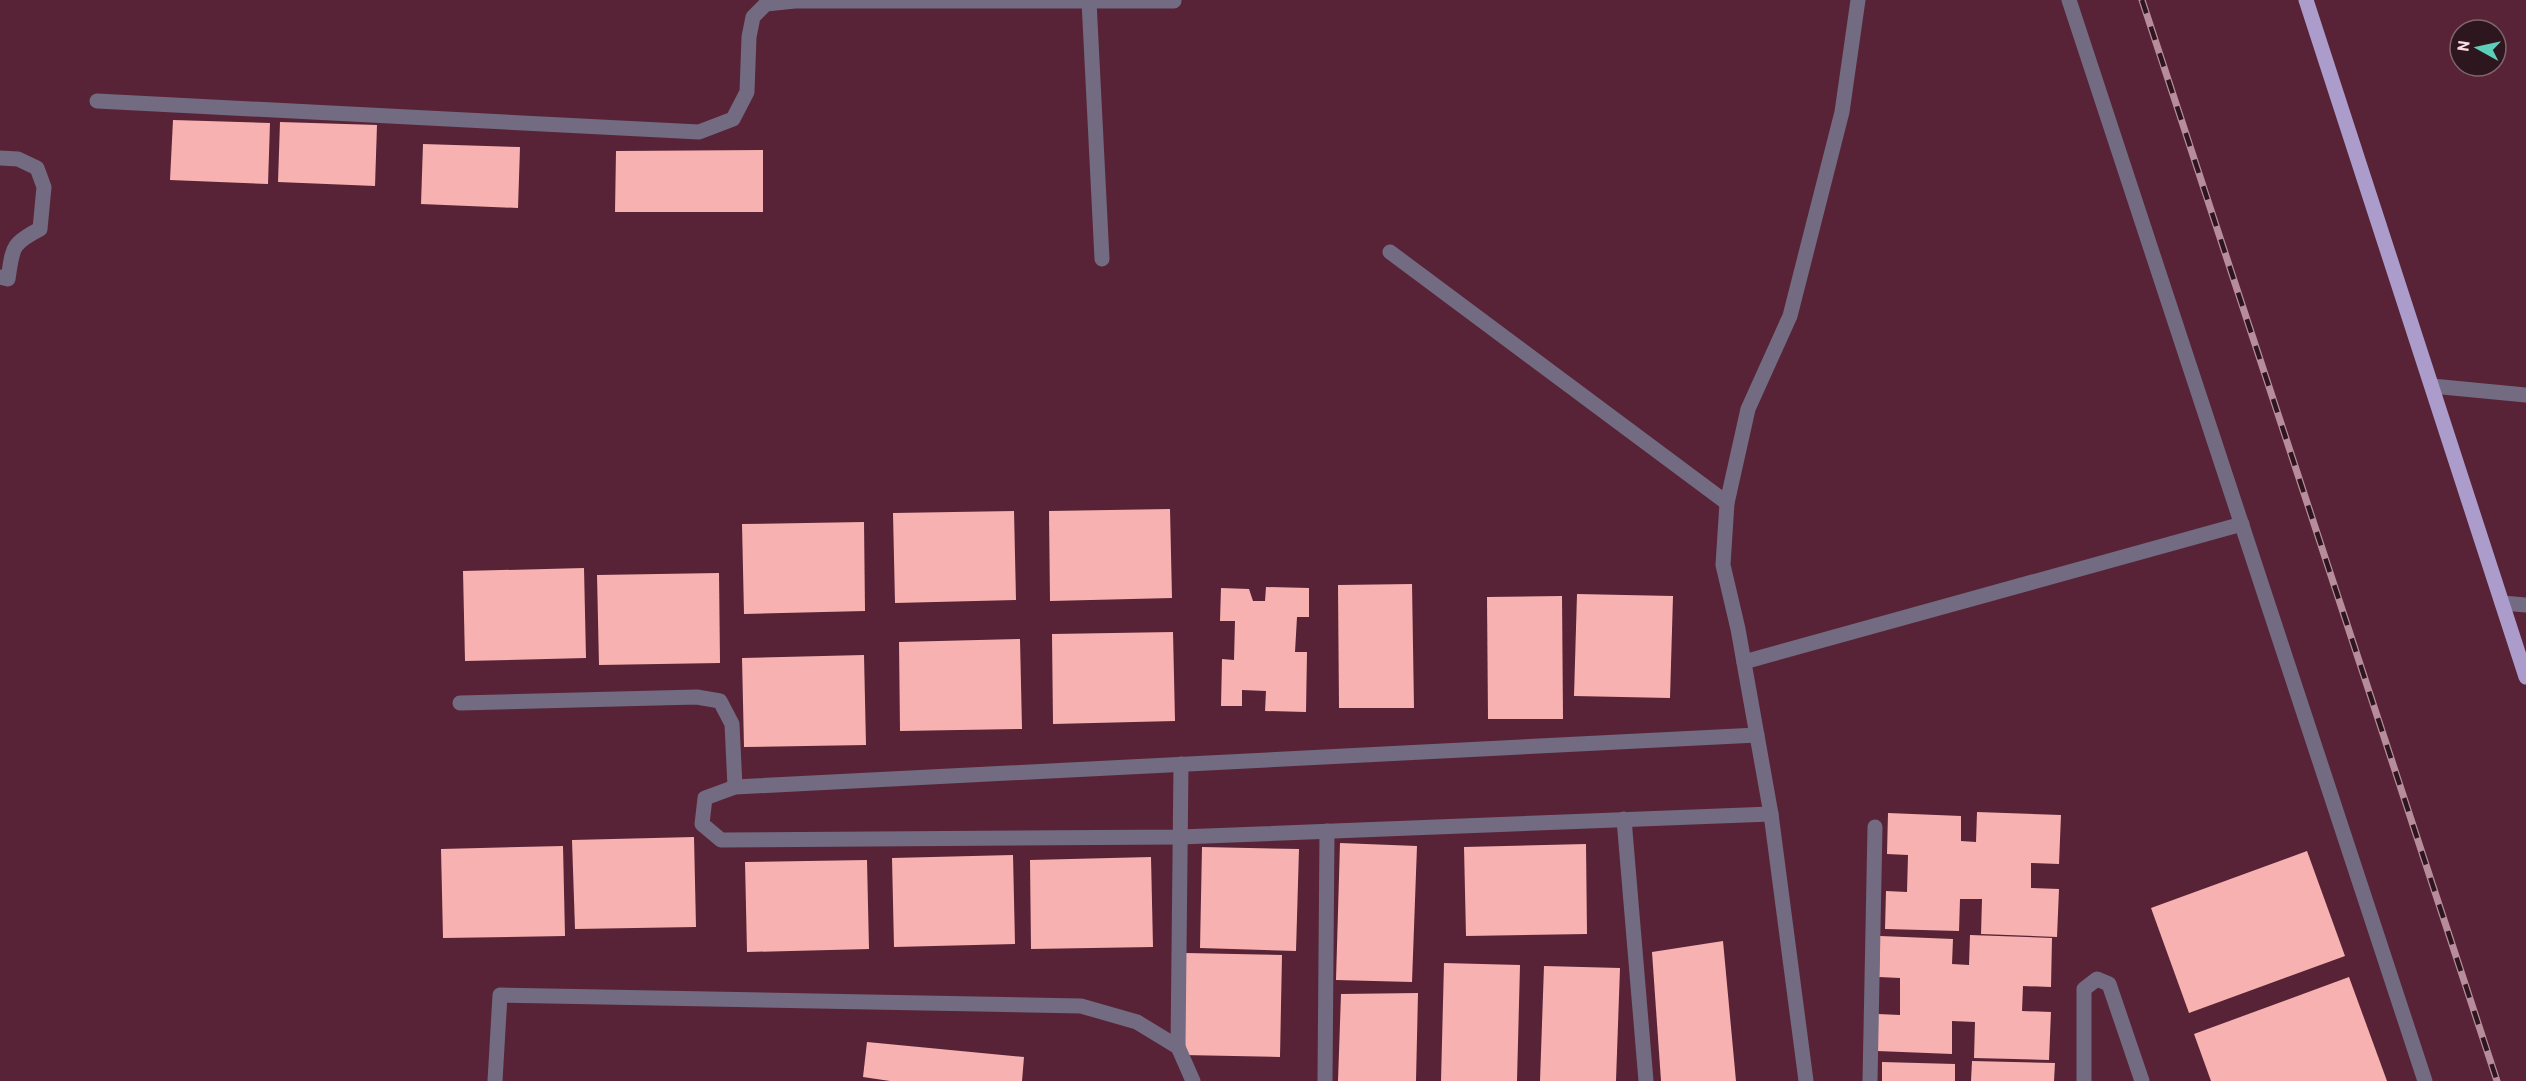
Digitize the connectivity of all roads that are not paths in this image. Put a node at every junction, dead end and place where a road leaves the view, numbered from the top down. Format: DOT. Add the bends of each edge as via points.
graph roads {
  1 [pos="1858,0"];
  2 [pos="2069,0"];
  3 [pos="2306,0"];
  4 [pos="1041,1"];
  5 [pos="1089,1"];
  6 [pos="1174,1"];
  7 [pos="97,102"];
  8 [pos="0,158"];
  9 [pos="1390,252"];
  10 [pos="1102,259"];
  11 [pos="0,277"];
  12 [pos="2432,386"];
  13 [pos="2526,395"];
  14 [pos="1727,503"];
  15 [pos="2242,524"];
  16 [pos="2502,603"];
  17 [pos="2526,605"];
  18 [pos="1744,662"];
  19 [pos="2526,677"];
  20 [pos="460,703"];
  21 [pos="1757,735"];
  22 [pos="1181,764"];
  23 [pos="735,787"];
  24 [pos="1771,814"];
  25 [pos="1624,819"];
  26 [pos="1875,827"];
  27 [pos="1327,831"];
  28 [pos="1180,837"];
  29 [pos="1178,1047"];
  30 [pos="495,1081"];
  31 [pos="1193,1081"];
  32 [pos="1325,1081"];
  33 [pos="1646,1081"];
  34 [pos="1806,1081"];
  35 [pos="1870,1081"];
  36 [pos="2084,1081"];
  37 [pos="2142,1081"];
  38 [pos="2425,1081"];
  1 -- 14 [label="street" via="1842,112 1796,293 1790,316 1748,408"];
  2 -- 15 [label="street"];
  3 -- 12 [label="main road"];
  4 -- 5 [label="street"];
  4 -- 7 [label="street" via="766,4 753,17 748,37 747,92 732,119 699,132"];
  5 -- 6 [label="street"];
  5 -- 10 [label="street"];
  8 -- 11 [label="street" via="18,159 37,168 44,187 40,229 19,240 8,279"];
  9 -- 14 [label="street"];
  12 -- 13 [label="street"];
  12 -- 16 [label="main road"];
  14 -- 18 [label="street" via="1723,565"];
  15 -- 18 [label="street"];
  15 -- 38 [label="street"];
  16 -- 17 [label="street"];
  16 -- 19 [label="main road"];
  18 -- 21 [label="street"];
  20 -- 23 [label="street" via="697,697 720,701 732,724"];
  21 -- 22 [label="street"];
  21 -- 24 [label="street"];
  22 -- 23 [label="street"];
  22 -- 28 [label="street"];
  23 -- 28 [label="street" via="705,798 702,824 721,840"];
  24 -- 25 [label="street"];
  24 -- 34 [label="street"];
  25 -- 27 [label="street"];
  25 -- 33 [label="street"];
  26 -- 35 [label="street"];
  27 -- 28 [label="street"];
  27 -- 32 [label="street"];
  28 -- 29 [label="street"];
  29 -- 30 [label="street" via="1137,1022 1081,1006 500,994"];
  29 -- 31 [label="street"];
  36 -- 37 [label="street" via="2084,989 2097,979 2109,984"];
}
